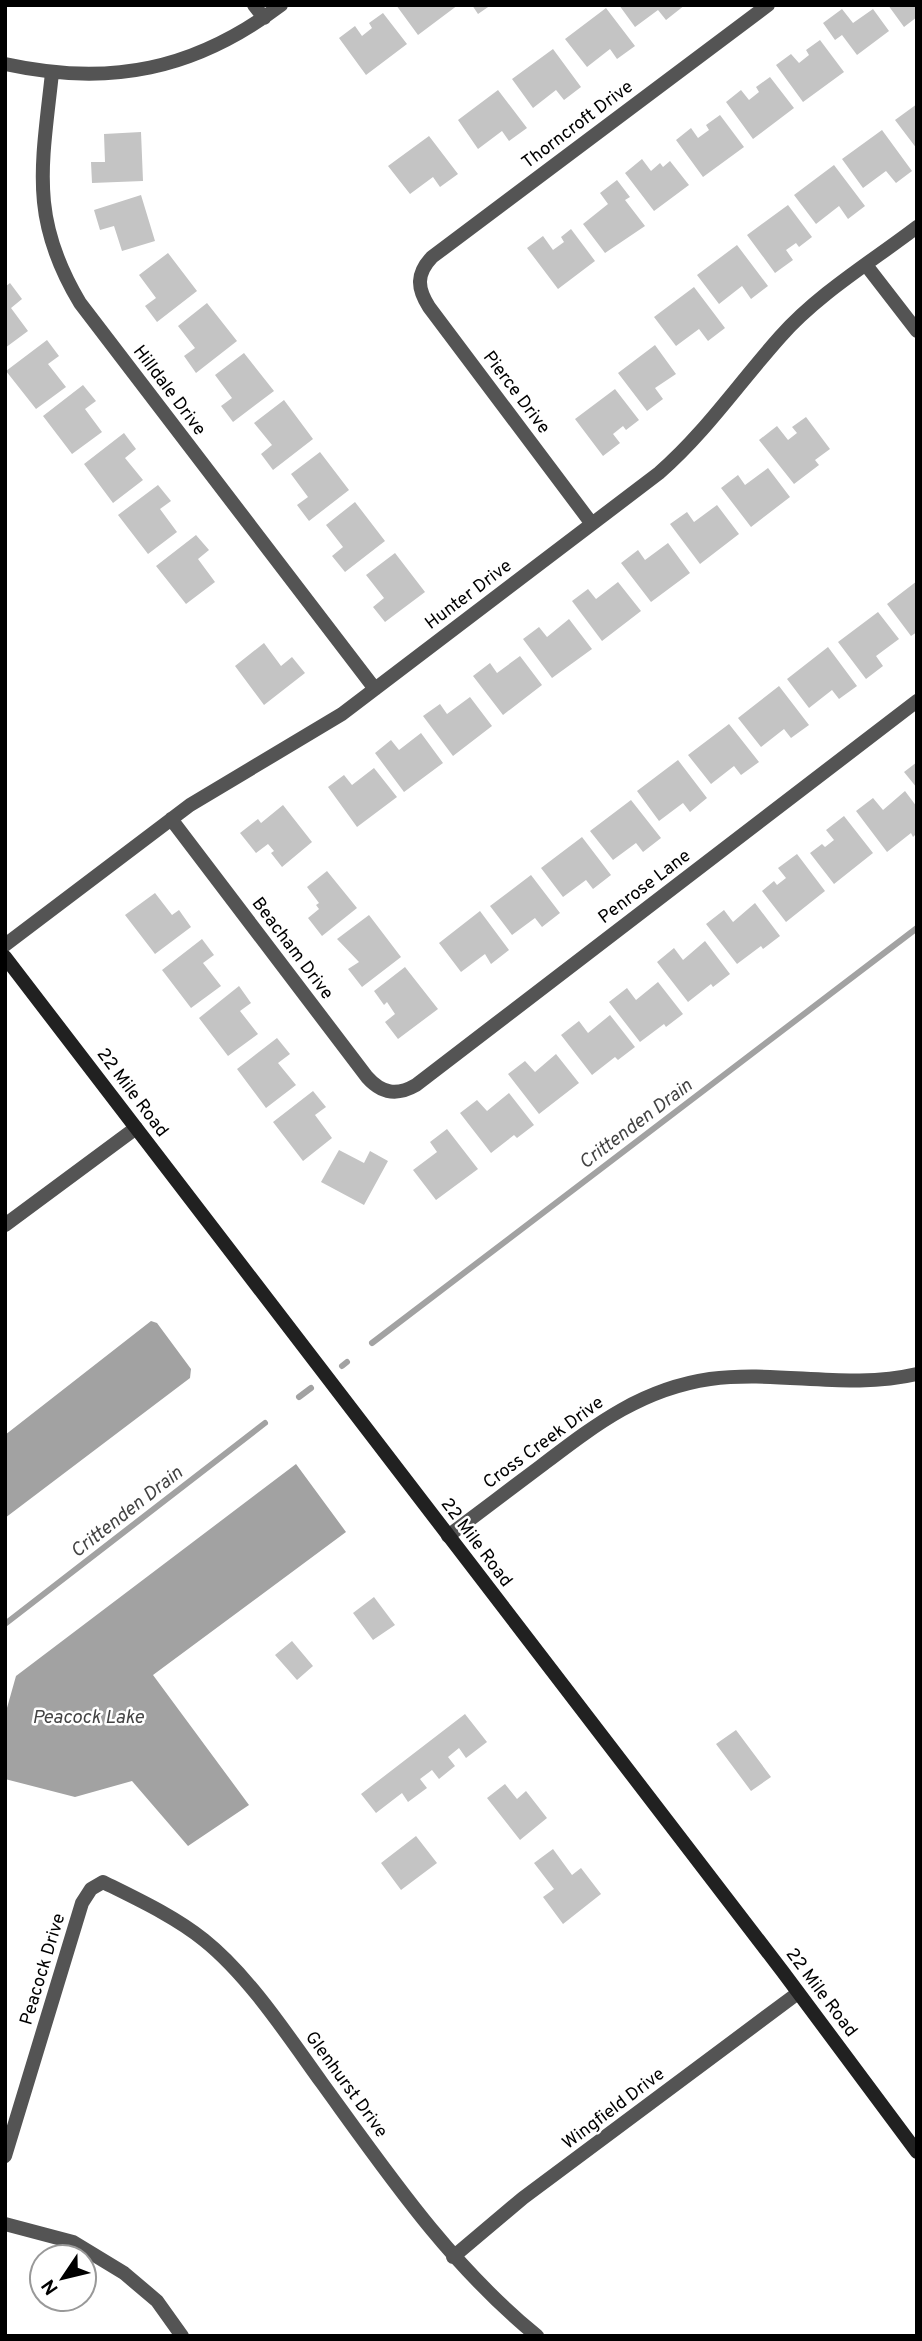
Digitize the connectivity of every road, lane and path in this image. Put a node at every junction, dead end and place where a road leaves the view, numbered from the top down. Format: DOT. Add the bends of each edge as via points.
graph roads {
  1 [pos="254,5"];
  2 [pos="281,5"];
  3 [pos="768,5"];
  4 [pos="264,18"];
  5 [pos="5,64"];
  6 [pos="52,73"];
  7 [pos="917,227"];
  8 [pos="866,265"];
  9 [pos="418,280"];
  10 [pos="917,331"];
  11 [pos="592,524"];
  12 [pos="375,689"];
  13 [pos="917,701"];
  14 [pos="171,819"];
  15 [pos="5,945"];
  16 [pos="5,957"];
  17 [pos="391,1093"];
  18 [pos="136,1128"];
  19 [pos="5,1225"];
  20 [pos="917,1374"];
  21 [pos="448,1536"];
  22 [pos="103,1881"];
  23 [pos="798,1993"];
  24 [pos="917,2152"];
  25 [pos="5,2157"];
  26 [pos="5,2224"];
  27 [pos="453,2256"];
  28 [pos="182,2336"];
  29 [pos="537,2336"];
  1 -- 4 [label="street"];
  2 -- 4 [label="street"];
  3 -- 9 [label="street, Thorncroft Drive" via="432,257"];
  4 -- 6 [label="street" via="229,39 176,61 115,74"];
  5 -- 6 [label="street"];
  6 -- 12 [label="street, Hilldale Drive" via="42,194 46,223 65,277 80,303"];
  7 -- 8 [label="street, Hunter Drive"];
  8 -- 10 [label="street"];
  8 -- 11 [label="street, Hunter Drive" via="797,319 683,452"];
  9 -- 11 [label="street, Pierce Drive" via="429,307"];
  11 -- 12 [label="street, Hunter Drive"];
  12 -- 14 [label="street, Hunter Drive"];
  13 -- 17 [label="street, Penrose Lane" via="416,1084"];
  14 -- 15 [label="street, Hunter Drive"];
  14 -- 17 [label="street, Beacham Drive" via="367,1077"];
  16 -- 18 [label="street, 22 Mile Road"];
  18 -- 19 [label="street"];
  18 -- 21 [label="street, 22 Mile Road"];
  20 -- 21 [label="street, Cross Creek Drive" via="867,1382 710,1379 650,1395 595,1425"];
  21 -- 23 [label="street, 22 Mile Road"];
  22 -- 25 [label="street, Peacock Drive" via="82,1903"];
  22 -- 27 [label="street, Glenhurst Drive" via="203,1940 233,1967"];
  23 -- 24 [label="street, 22 Mile Road"];
  23 -- 27 [label="street, Wingfield Drive" via="523,2198"];
  26 -- 28 [label="street" via="73,2242 124,2273 157,2301"];
  27 -- 29 [label="street, Glenhurst Drive"];
}
